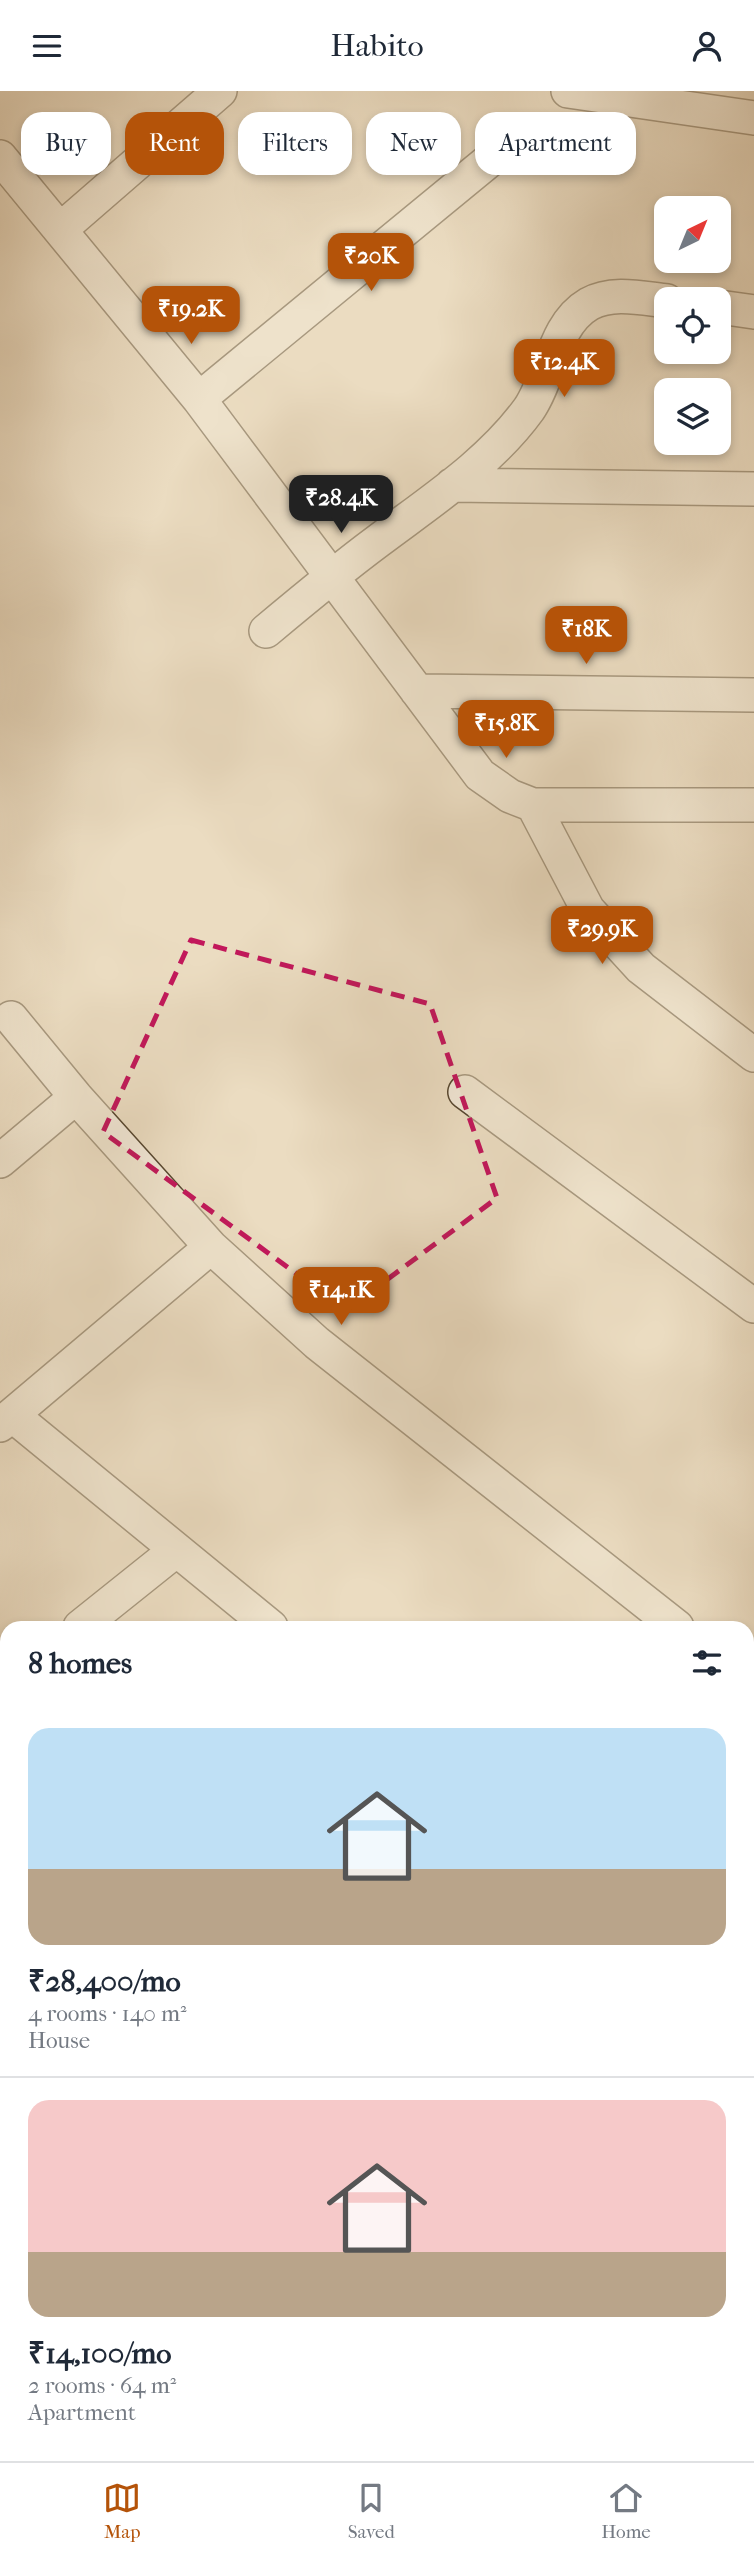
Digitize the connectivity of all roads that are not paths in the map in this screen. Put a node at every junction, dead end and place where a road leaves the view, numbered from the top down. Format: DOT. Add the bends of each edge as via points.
graph roads {
  1 [pos="220,91"];
  2 [pos="568,91"];
  3 [pos="734,108"];
  4 [pos="0,156"];
  5 [pos="475,172"];
  6 [pos="61,229"];
  7 [pos="654,300"];
  8 [pos="731,309"];
  9 [pos="754,312"];
  10 [pos="199,399"];
  11 [pos="453,485"];
  12 [pos="754,489"];
  13 [pos="331,576"];
  14 [pos="267,631"];
  15 [pos="417,691"];
  16 [pos="754,695"];
  17 [pos="754,805"];
  18 [pos="533,806"];
  19 [pos="11,1018"];
  20 [pos="754,1055"];
  21 [pos="465,1093"];
  22 [pos="76,1097"];
  23 [pos="0,1161"];
  24 [pos="211,1247"];
  25 [pos="754,1306"];
  26 [pos="6,1420"];
  27 [pos="175,1551"];
  28 [pos="88,1621"];
  29 [pos="263,1621"];
  30 [pos="669,1621"];
  1 -- 6 [label="street"];
  2 -- 3 [label="street"];
  4 -- 6 [label="street"];
  5 -- 10 [label="street"];
  6 -- 10 [label="street"];
  7 -- 11 [label="street" via="608,296 587,305 569,323 533,403 509,436"];
  8 -- 9 [label="street"];
  10 -- 13 [label="street"];
  11 -- 12 [label="street"];
  11 -- 13 [label="street"];
  13 -- 14 [label="street"];
  13 -- 15 [label="street"];
  15 -- 16 [label="street"];
  15 -- 18 [label="street" via="481,775"];
  17 -- 18 [label="street"];
  18 -- 20 [label="street" via="588,910 641,968"];
  19 -- 22 [label="street"];
  21 -- 25 [label="street"];
  22 -- 23 [label="street"];
  22 -- 24 [label="street"];
  24 -- 26 [label="street"];
  24 -- 30 [label="street" via="317,1343"];
  26 -- 27 [label="street" via="94,1480"];
  27 -- 28 [label="street"];
  27 -- 29 [label="street"];
}
